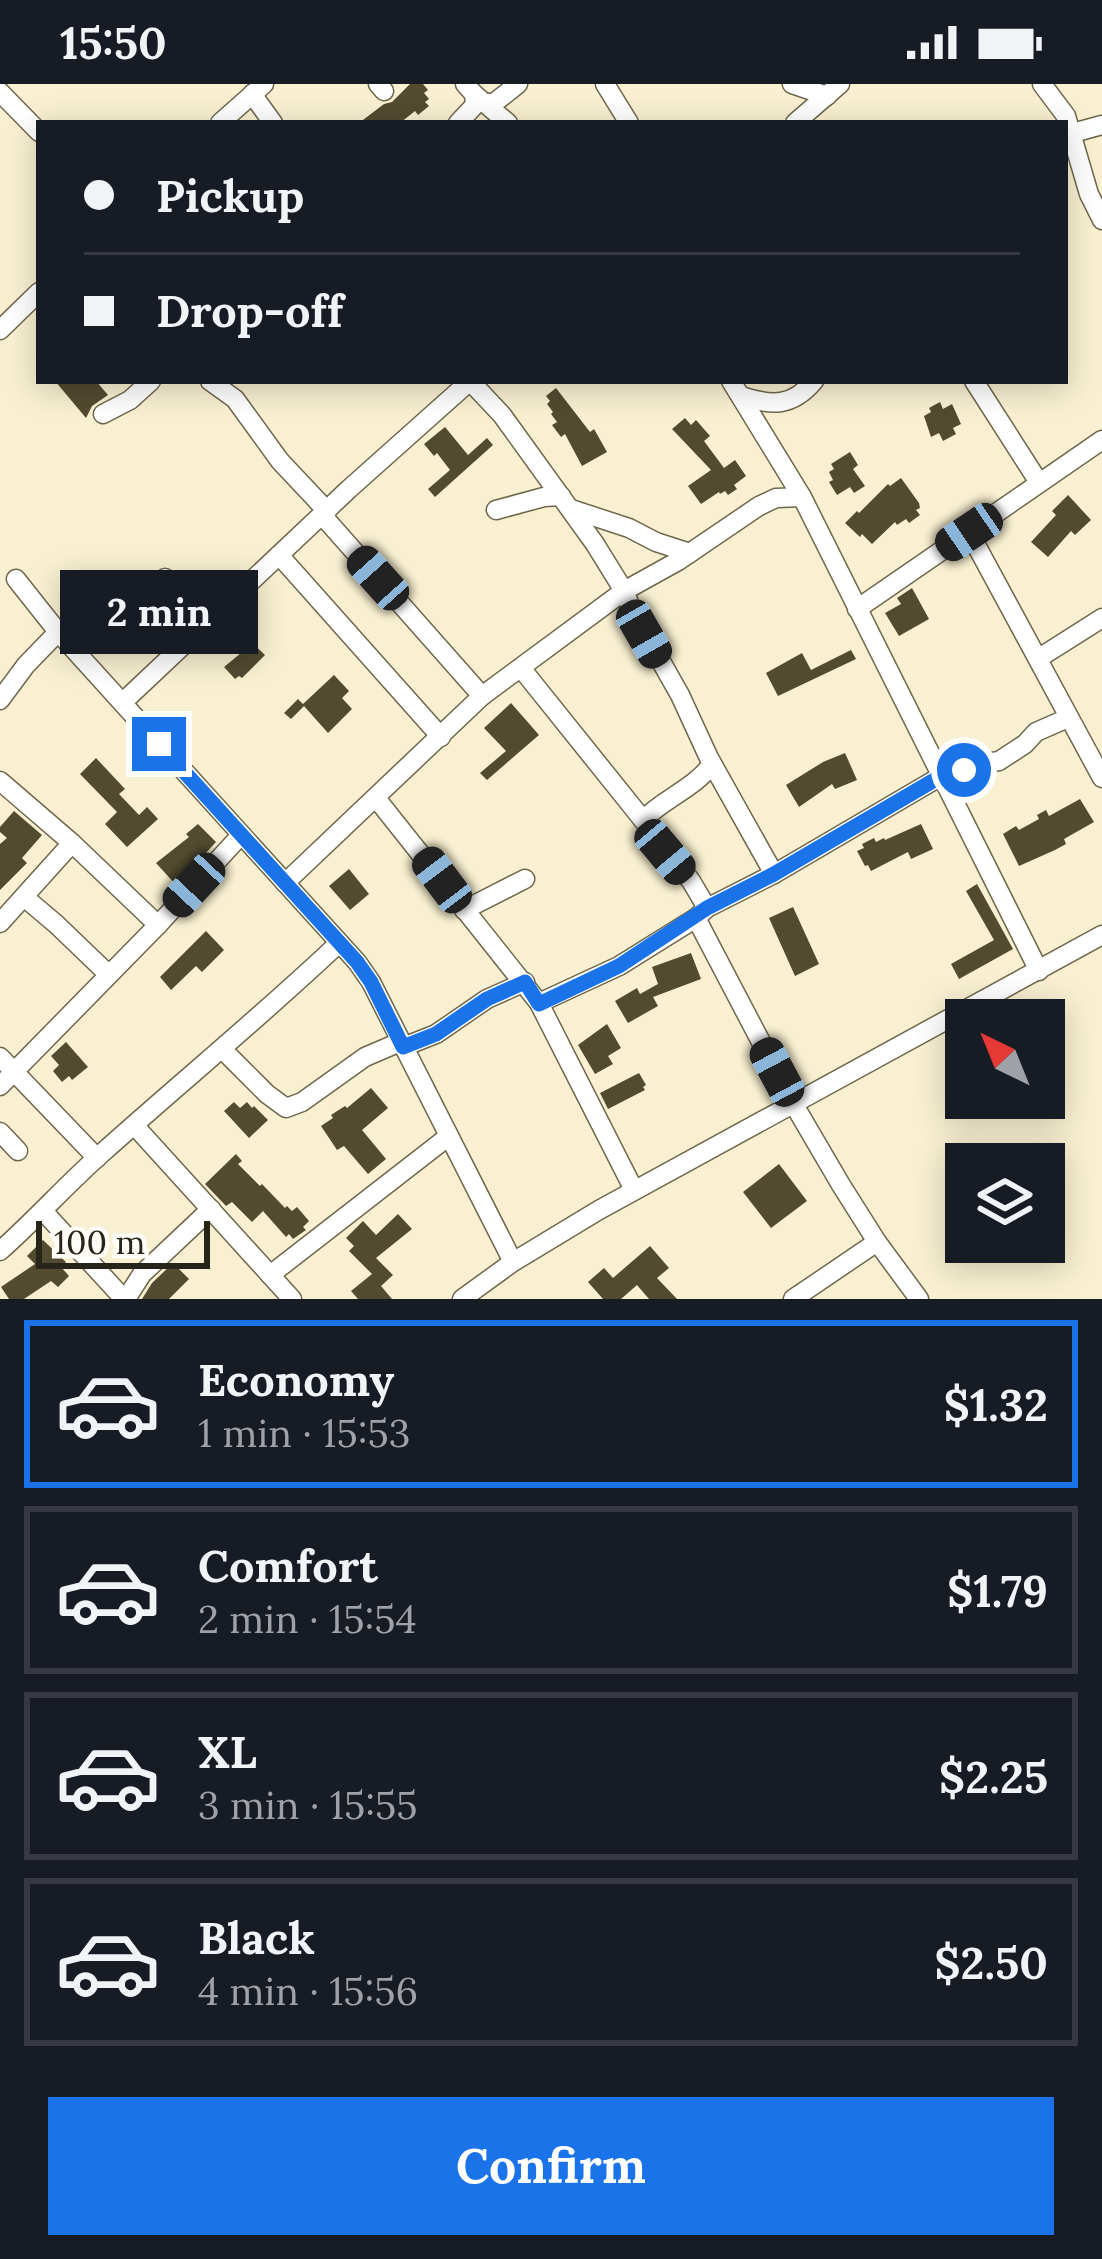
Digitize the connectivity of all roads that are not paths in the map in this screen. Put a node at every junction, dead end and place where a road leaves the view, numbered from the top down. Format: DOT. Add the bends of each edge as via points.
graph roads {
  1 [pos="518,84"];
  2 [pos="605,84"];
  3 [pos="792,84"];
  4 [pos="1042,84"];
  5 [pos="258,89"];
  6 [pos="833,90"];
  7 [pos="0,92"];
  8 [pos="475,94"];
  9 [pos="223,120"];
  10 [pos="272,120"];
  11 [pos="461,120"];
  12 [pos="505,120"];
  13 [pos="627,120"];
  14 [pos="798,120"];
  15 [pos="1062,120"];
  16 [pos="1068,125"];
  17 [pos="1102,125"];
  18 [pos="36,129"];
  19 [pos="1068,134"];
  20 [pos="1102,220"];
  21 [pos="36,296"];
  22 [pos="0,330"];
  23 [pos="214,384"];
  24 [pos="467,384"];
  25 [pos="473,384"];
  26 [pos="811,384"];
  27 [pos="976,384"];
  28 [pos="138,385"];
  29 [pos="736,389"];
  30 [pos="778,404"];
  31 [pos="104,415"];
  32 [pos="1102,440"];
  33 [pos="768,441"];
  34 [pos="1039,482"];
  35 [pos="802,497"];
  36 [pos="566,502"];
  37 [pos="496,510"];
  38 [pos="324,513"];
  39 [pos="969,532"];
  40 [pos="690,553"];
  41 [pos="279,555"];
  42 [pos="165,578"];
  43 [pos="16,579"];
  44 [pos="624,592"];
  45 [pos="856,609"];
  46 [pos="1102,618"];
  47 [pos="212,621"];
  48 [pos="58,632"];
  49 [pos="1039,658"];
  50 [pos="521,668"];
  51 [pos="482,696"];
  52 [pos="0,700"];
  53 [pos="123,702"];
  54 [pos="1068,718"];
  55 [pos="441,737"];
  56 [pos="1095,747"];
  57 [pos="712,764"];
  58 [pos="1102,778"];
  59 [pos="945,779"];
  60 [pos="0,781"];
  61 [pos="376,798"];
  62 [pos="643,820"];
  63 [pos="241,835"];
  64 [pos="72,843"];
  65 [pos="774,874"];
  66 [pos="525,878"];
  67 [pos="285,883"];
  68 [pos="23,897"];
  69 [pos="464,910"];
  70 [pos="701,913"];
  71 [pos="0,923"];
  72 [pos="158,925"];
  73 [pos="1102,935"];
  74 [pos="339,943"];
  75 [pos="1039,971"];
  76 [pos="107,974"];
  77 [pos="525,982"];
  78 [pos="539,1004"];
  79 [pos="402,1045"];
  80 [pos="223,1050"];
  81 [pos="0,1057"];
  82 [pos="16,1072"];
  83 [pos="0,1086"];
  84 [pos="793,1103"];
  85 [pos="134,1125"];
  86 [pos="0,1132"];
  87 [pos="449,1136"];
  88 [pos="18,1151"];
  89 [pos="97,1157"];
  90 [pos="634,1190"];
  91 [pos="211,1209"];
  92 [pos="44,1213"];
  93 [pos="878,1242"];
  94 [pos="0,1251"];
  95 [pos="513,1262"];
  96 [pos="270,1274"];
  97 [pos="125,1299"];
  98 [pos="292,1299"];
  99 [pos="462,1299"];
  100 [pos="793,1299"];
  101 [pos="919,1299"];
  1 -- 8 [label="street" via="494,103"];
  2 -- 13 [label="street"];
  3 -- 6 [label="street"];
  4 -- 15 [label="street"];
  5 -- 9 [label="street"];
  5 -- 10 [label="street"];
  6 -- 14 [label="street"];
  7 -- 18 [label="street"];
  8 -- 11 [label="street"];
  8 -- 12 [label="street"];
  16 -- 17 [label="street"];
  19 -- 20 [label="street"];
  21 -- 22 [label="street"];
  23 -- 38 [label="street" via="235,399"];
  24 -- 38 [label="street"];
  25 -- 36 [label="street"];
  26 -- 30 [label="street"];
  27 -- 34 [label="street"];
  28 -- 31 [label="street"];
  29 -- 30 [label="street"];
  29 -- 33 [label="street"];
  30 -- 33 [label="street"];
  32 -- 34 [label="street"];
  33 -- 35 [label="street"];
  34 -- 39 [label="street"];
  35 -- 40 [label="street" via="776,497"];
  35 -- 45 [label="street"];
  36 -- 37 [label="street" via="544,496"];
  36 -- 40 [label="street"];
  36 -- 44 [label="street"];
  38 -- 41 [label="street"];
  38 -- 51 [label="street"];
  39 -- 45 [label="street"];
  39 -- 49 [label="street"];
  40 -- 44 [label="street"];
  41 -- 47 [label="street"];
  41 -- 55 [label="street"];
  42 -- 47 [label="street"];
  43 -- 48 [label="street"];
  44 -- 50 [label="street"];
  44 -- 57 [label="street"];
  45 -- 59 [label="street"];
  46 -- 49 [label="street"];
  47 -- 53 [label="street"];
  48 -- 52 [label="street"];
  48 -- 53 [label="street"];
  49 -- 54 [label="street"];
  50 -- 51 [label="street"];
  50 -- 62 [label="street"];
  51 -- 55 [label="street"];
  53 -- 63 [label="street"];
  54 -- 56 [label="street"];
  54 -- 59 [label="street" via="999,760"];
  55 -- 61 [label="street"];
  56 -- 58 [label="street"];
  57 -- 62 [label="street"];
  57 -- 65 [label="street"];
  59 -- 65 [label="street"];
  59 -- 75 [label="street"];
  60 -- 64 [label="street"];
  61 -- 67 [label="street"];
  61 -- 69 [label="street"];
  62 -- 70 [label="street" via="691,881"];
  63 -- 67 [label="street"];
  63 -- 72 [label="street"];
  64 -- 68 [label="street"];
  64 -- 72 [label="street"];
  65 -- 70 [label="street"];
  66 -- 69 [label="street"];
  67 -- 74 [label="street"];
  68 -- 71 [label="street"];
  68 -- 76 [label="street"];
  69 -- 77 [label="street"];
  70 -- 78 [label="street" via="619,966"];
  70 -- 84 [label="street"];
  72 -- 76 [label="street"];
  73 -- 75 [label="street"];
  74 -- 79 [label="street" via="371,982"];
  74 -- 80 [label="street"];
  75 -- 84 [label="street"];
  76 -- 82 [label="street"];
  77 -- 78 [label="street"];
  77 -- 79 [label="street"];
  78 -- 90 [label="street"];
  79 -- 80 [label="street" via="365,1057 286,1108"];
  79 -- 87 [label="street"];
  80 -- 85 [label="street"];
  81 -- 82 [label="street"];
  82 -- 83 [label="street"];
  82 -- 89 [label="street"];
  84 -- 90 [label="street"];
  84 -- 93 [label="street"];
  85 -- 89 [label="street"];
  85 -- 91 [label="street"];
  86 -- 88 [label="street"];
  87 -- 95 [label="street"];
  87 -- 96 [label="street"];
  89 -- 92 [label="street"];
  90 -- 95 [label="street"];
  91 -- 96 [label="street"];
  91 -- 97 [label="street"];
  92 -- 94 [label="street"];
  92 -- 97 [label="street"];
  93 -- 100 [label="street"];
  93 -- 101 [label="street"];
  95 -- 99 [label="street"];
  96 -- 98 [label="street"];
}
